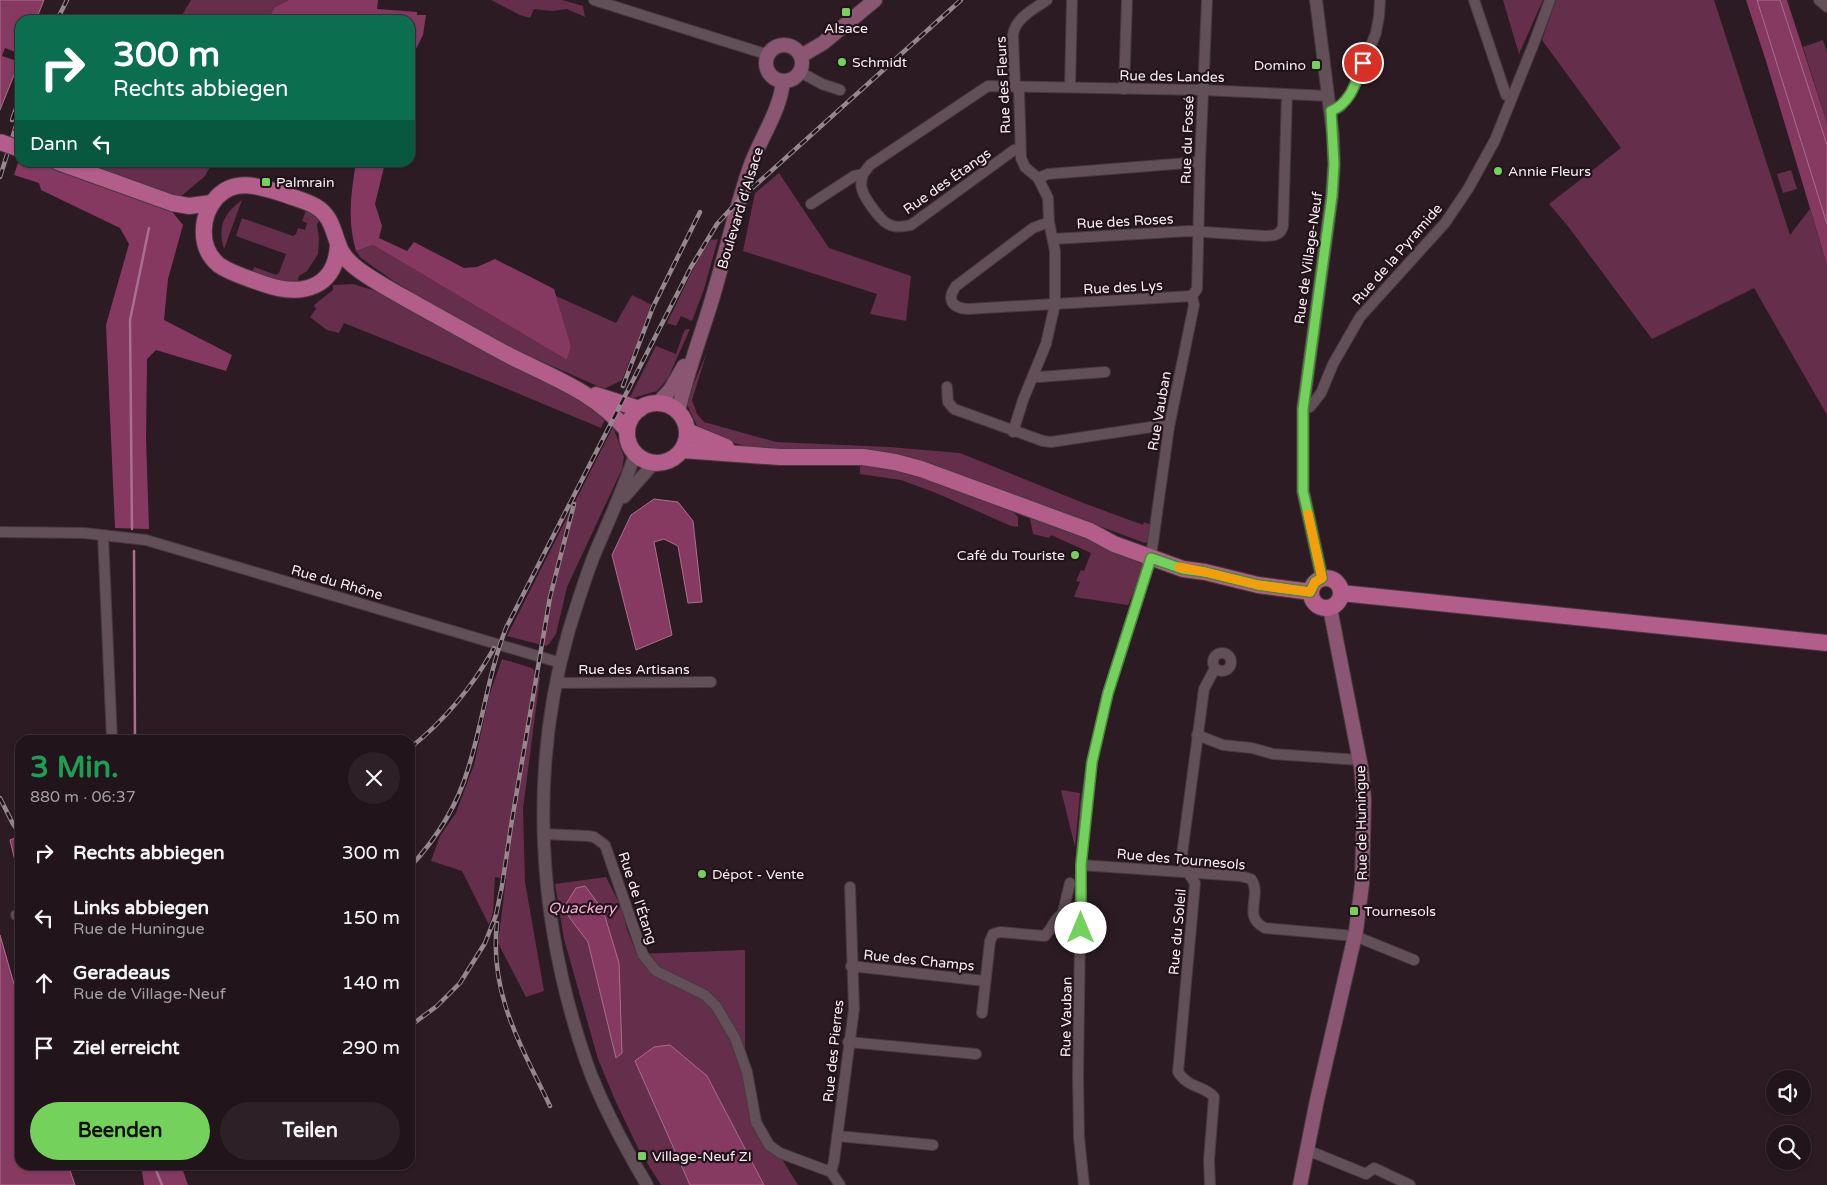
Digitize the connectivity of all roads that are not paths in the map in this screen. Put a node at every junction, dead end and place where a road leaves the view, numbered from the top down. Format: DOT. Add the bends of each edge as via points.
graph roads {
  1 [pos="594,0"];
  2 [pos="875,0"];
  3 [pos="1047,0"];
  4 [pos="1072,0"];
  5 [pos="1127,0"];
  6 [pos="1206,0"];
  7 [pos="1316,0"];
  8 [pos="1380,0"];
  9 [pos="1474,0"];
  10 [pos="1550,0"];
  11 [pos="1819,0"];
  12 [pos="1827,7"];
  13 [pos="768,55"];
  14 [pos="801,56"];
  15 [pos="800,72"];
  16 [pos="783,81"];
  17 [pos="1016,86"];
  18 [pos="1070,87"];
  19 [pos="1124,89"];
  20 [pos="840,90"];
  21 [pos="1203,90"];
  22 [pos="1287,94"];
  23 [pos="1329,96"];
  24 [pos="1512,97"];
  25 [pos="1331,111"];
  26 [pos="0,142"];
  27 [pos="15,147"];
  28 [pos="1020,149"];
  29 [pos="1200,162"];
  30 [pos="72,167"];
  31 [pos="863,174"];
  32 [pos="1038,178"];
  33 [pos="172,203"];
  34 [pos="212,203"];
  35 [pos="811,204"];
  36 [pos="1049,222"];
  37 [pos="203,228"];
  38 [pos="1198,231"];
  39 [pos="1053,239"];
  40 [pos="338,244"];
  41 [pos="326,276"];
  42 [pos="370,278"];
  43 [pos="1197,280"];
  44 [pos="1192,296"];
  45 [pos="1055,304"];
  46 [pos="700,336"];
  47 [pos="1105,372"];
  48 [pos="1033,376"];
  49 [pos="575,387"];
  50 [pos="947,387"];
  51 [pos="658,404"];
  52 [pos="640,409"];
  53 [pos="1303,409"];
  54 [pos="678,412"];
  55 [pos="1169,427"];
  56 [pos="627,430"];
  57 [pos="687,430"];
  58 [pos="1013,432"];
  59 [pos="682,450"];
  60 [pos="635,454"];
  61 [pos="744,454"];
  62 [pos="654,463"];
  63 [pos="616,507"];
  64 [pos="0,532"];
  65 [pos="103,535"];
  66 [pos="1151,553"];
  67 [pos="1322,578"];
  68 [pos="1310,592"];
  69 [pos="1341,593"];
  70 [pos="1330,608"];
  71 [pos="1827,643"];
  72 [pos="561,663"];
  73 [pos="1215,668"];
  74 [pos="557,682"];
  75 [pos="711,682"];
  76 [pos="1197,734"];
  77 [pos="112,735"];
  78 [pos="1360,760"];
  79 [pos="543,834"];
  80 [pos="1081,865"];
  81 [pos="1187,872"];
  82 [pos="1070,883"];
  83 [pos="850,887"];
  84 [pos="1063,912"];
  85 [pos="1081,912"];
  86 [pos="1355,936"];
  87 [pos="1414,960"];
  88 [pos="851,966"];
  89 [pos="985,981"];
  90 [pos="982,1013"];
  91 [pos="848,1042"];
  92 [pos="976,1054"];
  93 [pos="837,1136"];
  94 [pos="933,1145"];
  95 [pos="1306,1150"];
  96 [pos="831,1172"];
  97 [pos="647,1185"];
  98 [pos="840,1185"];
  99 [pos="1084,1185"];
  100 [pos="1210,1185"];
  101 [pos="1300,1185"];
  102 [pos="1410,1185"];
  1 -- 13 [label="street"];
  2 -- 14 [label="main road" via="823,44"];
  3 -- 17 [label="street, Rue des Fleurs" via="1019,20 1014,28"];
  4 -- 18 [label="street"];
  5 -- 19 [label="street"];
  6 -- 21 [label="street, Rue du Fossé"];
  7 -- 23 [label="street, Rue de Village-Neuf"];
  8 -- 25 [label="street" via="1376,33 1351,93 1340,107"];
  9 -- 24 [label="street" via="1506,94"];
  10 -- 24 [label="street, Rue de la Pyramide"];
  11 -- 12 [label="street"];
  13 -- 14 [label="main road" via="775,48 784,46 794,48"];
  13 -- 16 [label="main road" via="769,72"];
  14 -- 15 [label="main road"];
  15 -- 16 [label="main road" via="793,79"];
  15 -- 20 [label="street"];
  16 -- 46 [label="main road, Boulevard d'Alsace" via="777,109 749,169"];
  17 -- 18 [label="street, Rue des Landes"];
  17 -- 28 [label="street, Rue des Fleurs" via="1019,91"];
  17 -- 31 [label="street" via="988,86 870,165"];
  18 -- 19 [label="street, Rue des Landes"];
  19 -- 21 [label="street, Rue des Landes"];
  21 -- 22 [label="street, Rue des Landes"];
  21 -- 29 [label="street, Rue du Fossé"];
  22 -- 23 [label="street, Rue des Landes"];
  22 -- 38 [label="street, Rue des Roses" via="1282,230 1265,236"];
  23 -- 25 [label="street, Rue de Village-Neuf"];
  24 -- 53 [label="street, Rue de la Pyramide" via="1495,140 1468,189 1445,223 1360,317 1333,364 1321,393 1310,407"];
  25 -- 53 [label="street, Rue de Village-Neuf" via="1332,196"];
  26 -- 27 [label="main road, bridge"];
  28 -- 31 [label="street, Rue des Étangs" via="1014,150 911,225 897,227 882,220 861,187"];
  28 -- 32 [label="street, Rue des Fleurs" via="1025,167"];
  29 -- 32 [label="street" via="1048,174"];
  29 -- 38 [label="street, Rue du Fossé"];
  30 -- 33 [label="main road"];
  31 -- 35 [label="street" via="854,176"];
  32 -- 36 [label="street, Rue des Fleurs" via="1048,198"];
  33 -- 34 [label="main road" via="189,206"];
  33 -- 37 [label="main road" via="190,213"];
  34 -- 37 [label="main road"];
  34 -- 40 [label="main road" via="230,188 258,186 317,207 330,220"];
  36 -- 39 [label="street, Rue des Fleurs"];
  36 -- 45 [label="street, Rue des Lys" via="1033,228 956,286 950,294 954,306 968,309"];
  37 -- 41 [label="main road" via="204,239 214,259 224,268 242,276 287,290 312,288"];
  38 -- 39 [label="street, Rue des Roses"];
  38 -- 43 [label="street, Rue du Fossé"];
  39 -- 45 [label="street, Rue des Fleurs"];
  40 -- 41 [label="main road" via="334,263"];
  40 -- 42 [label="main road" via="349,262"];
  41 -- 42 [label="main road" via="345,273"];
  42 -- 49 [label="main road" via="478,340"];
  43 -- 44 [label="street, Rue Vauban" via="1197,289"];
  44 -- 45 [label="street, Rue des Lys"];
  44 -- 55 [label="street, Rue Vauban" via="1194,304"];
  45 -- 48 [label="street, Rue des Fleurs" via="1046,344"];
  46 -- 51 [label="main road, Boulevard d'Alsace" via="670,390"];
  46 -- 54 [label="main road, Boulevard d'Alsace"];
  47 -- 48 [label="street"];
  48 -- 58 [label="street, Rue des Fleurs"];
  49 -- 52 [label="main road"];
  49 -- 56 [label="main road" via="612,412"];
  50 -- 58 [label="street" via="948,402 954,409"];
  51 -- 52 [label="main road"];
  51 -- 54 [label="main road"];
  52 -- 56 [label="main road"];
  53 -- 67 [label="street" via="1303,491"];
  54 -- 57 [label="main road"];
  55 -- 58 [label="street" via="1051,442"];
  55 -- 66 [label="street, Rue Vauban"];
  56 -- 60 [label="main road"];
  57 -- 59 [label="main road"];
  57 -- 61 [label="main road"];
  59 -- 61 [label="main road"];
  59 -- 62 [label="main road" via="670,460"];
  60 -- 62 [label="main road"];
  60 -- 63 [label="street"];
  61 -- 66 [label="main road" via="895,462 1090,531 1116,535"];
  62 -- 63 [label="street"];
  63 -- 72 [label="street" via="580,593"];
  64 -- 65 [label="street, Rue du Rhône"];
  65 -- 72 [label="street, Rue du Rhône" via="146,540"];
  65 -- 77 [label="street"];
  66 -- 68 [label="main road" via="1188,562 1205,572 1258,585"];
  66 -- 80 [label="street, Rue Vauban" via="1108,693 1092,762"];
  67 -- 68 [label="main road" via="1315,582"];
  67 -- 69 [label="main road" via="1334,580"];
  68 -- 70 [label="main road" via="1316,605"];
  69 -- 70 [label="main road" via="1338,602"];
  69 -- 71 [label="main road"];
  70 -- 78 [label="main road, Rue de Huningue"];
  72 -- 74 [label="street"];
  73 -- 76 [label="street, Rue du Soleil" via="1204,689"];
  74 -- 75 [label="street, Rue des Artisans"];
  74 -- 79 [label="street" via="546,752"];
  76 -- 78 [label="street" via="1223,745 1273,754"];
  76 -- 81 [label="street, Rue du Soleil" via="1182,862"];
  78 -- 86 [label="main road, Rue de Huningue" via="1364,799 1363,863"];
  79 -- 96 [label="street, Rue de l'Étang" via="588,836 604,844 642,955 656,971 705,995 716,1006 735,1038 747,1072 756,1122 769,1146"];
  79 -- 97 [label="street" via="551,923 568,1004 586,1062 606,1109"];
  80 -- 81 [label="street, Rue des Tournesols"];
  80 -- 85 [label="street, Rue Vauban"];
  81 -- 86 [label="street, Rue des Tournesols" via="1251,879 1255,884 1253,918 1265,928"];
  81 -- 100 [label="street, Rue du Soleil" via="1195,883 1178,1072 1183,1079 1209,1091 1214,1097"];
  82 -- 84 [label="street"];
  83 -- 88 [label="street, Rue des Pierres"];
  84 -- 85 [label="street"];
  84 -- 89 [label="street" via="1045,936 993,934"];
  85 -- 99 [label="street, Rue Vauban" via="1078,1120"];
  86 -- 87 [label="street"];
  86 -- 95 [label="main road, Rue de Huningue"];
  88 -- 89 [label="street, Rue des Champs"];
  88 -- 91 [label="street, Rue des Pierres" via="854,1009"];
  89 -- 90 [label="street"];
  91 -- 92 [label="street"];
  91 -- 93 [label="street, Rue des Pierres"];
  93 -- 94 [label="street"];
  93 -- 96 [label="street, Rue des Pierres"];
  95 -- 101 [label="main road, Rue de Huningue"];
  95 -- 102 [label="street" via="1366,1174 1374,1168"];
  96 -- 98 [label="street"];
}
